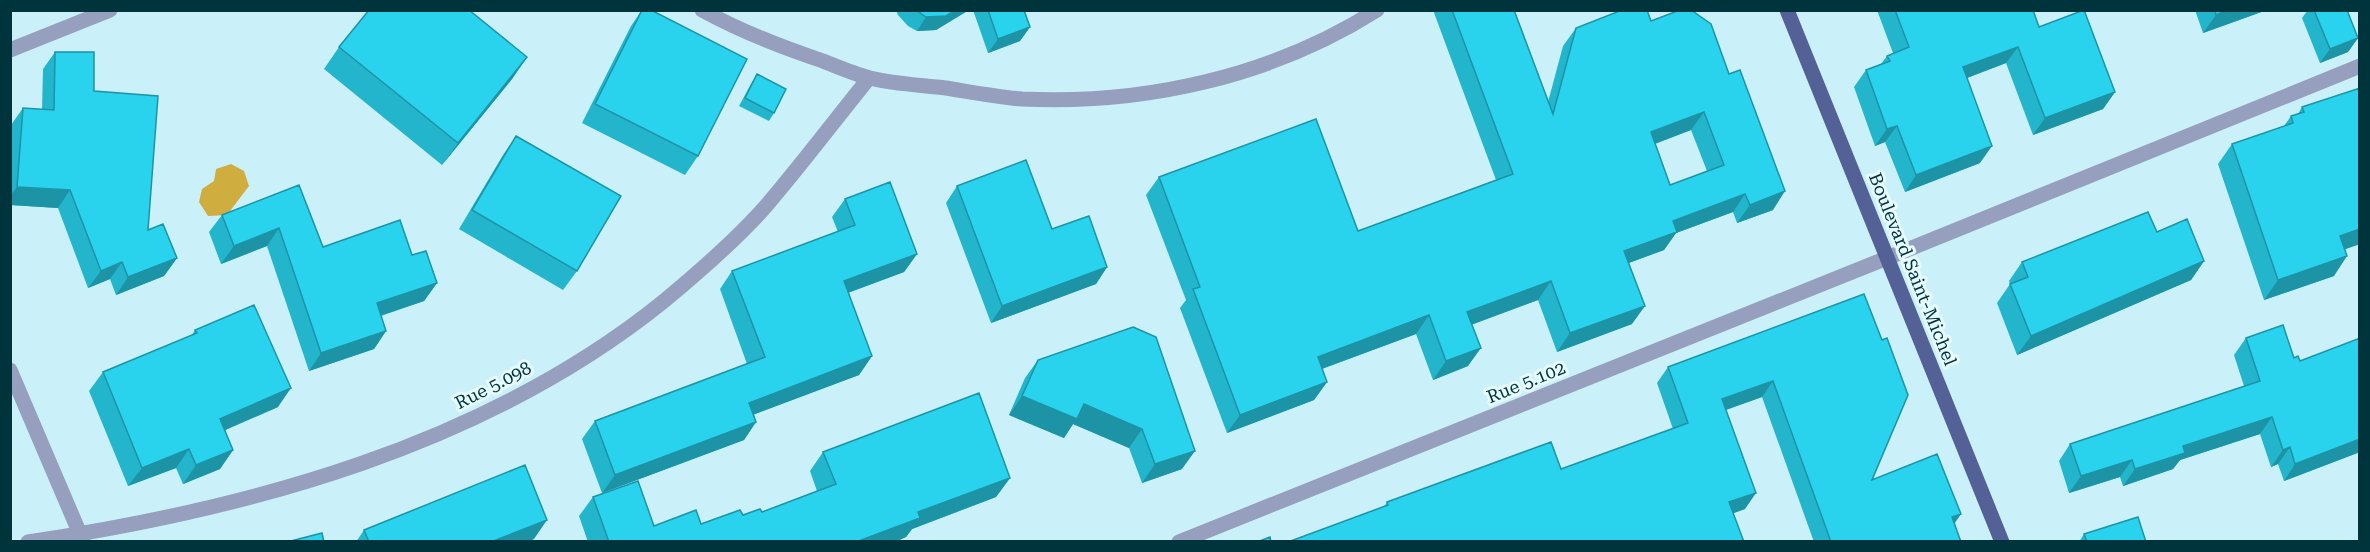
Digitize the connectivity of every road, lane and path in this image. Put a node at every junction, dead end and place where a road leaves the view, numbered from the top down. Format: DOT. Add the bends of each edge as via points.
graph roads {
  1 [pos="110,10"];
  2 [pos="702,10"];
  3 [pos="1377,10"];
  4 [pos="1787,10"];
  5 [pos="10,50"];
  6 [pos="2360,66"];
  7 [pos="869,78"];
  8 [pos="1887,258"];
  9 [pos="10,370"];
  10 [pos="81,538"];
  11 [pos="28,542"];
  12 [pos="1179,542"];
  13 [pos="2002,542"];
  1 -- 5 [label="street"];
  2 -- 7 [label="street" via="779,46"];
  3 -- 7 [label="street" via="1287,57 1189,86 1131,95 1021,99"];
  4 -- 8 [label="main road, Boulevard Saint-Michel"];
  6 -- 8 [label="street, Rue 5.102"];
  7 -- 10 [label="street, Rue 5.098" via="765,207 717,254 664,301 558,375 443,432 344,470"];
  8 -- 12 [label="street, Rue 5.102"];
  8 -- 13 [label="main road, Boulevard Saint-Michel"];
  9 -- 10 [label="street"];
  10 -- 11 [label="street, Rue 5.098"];
}
